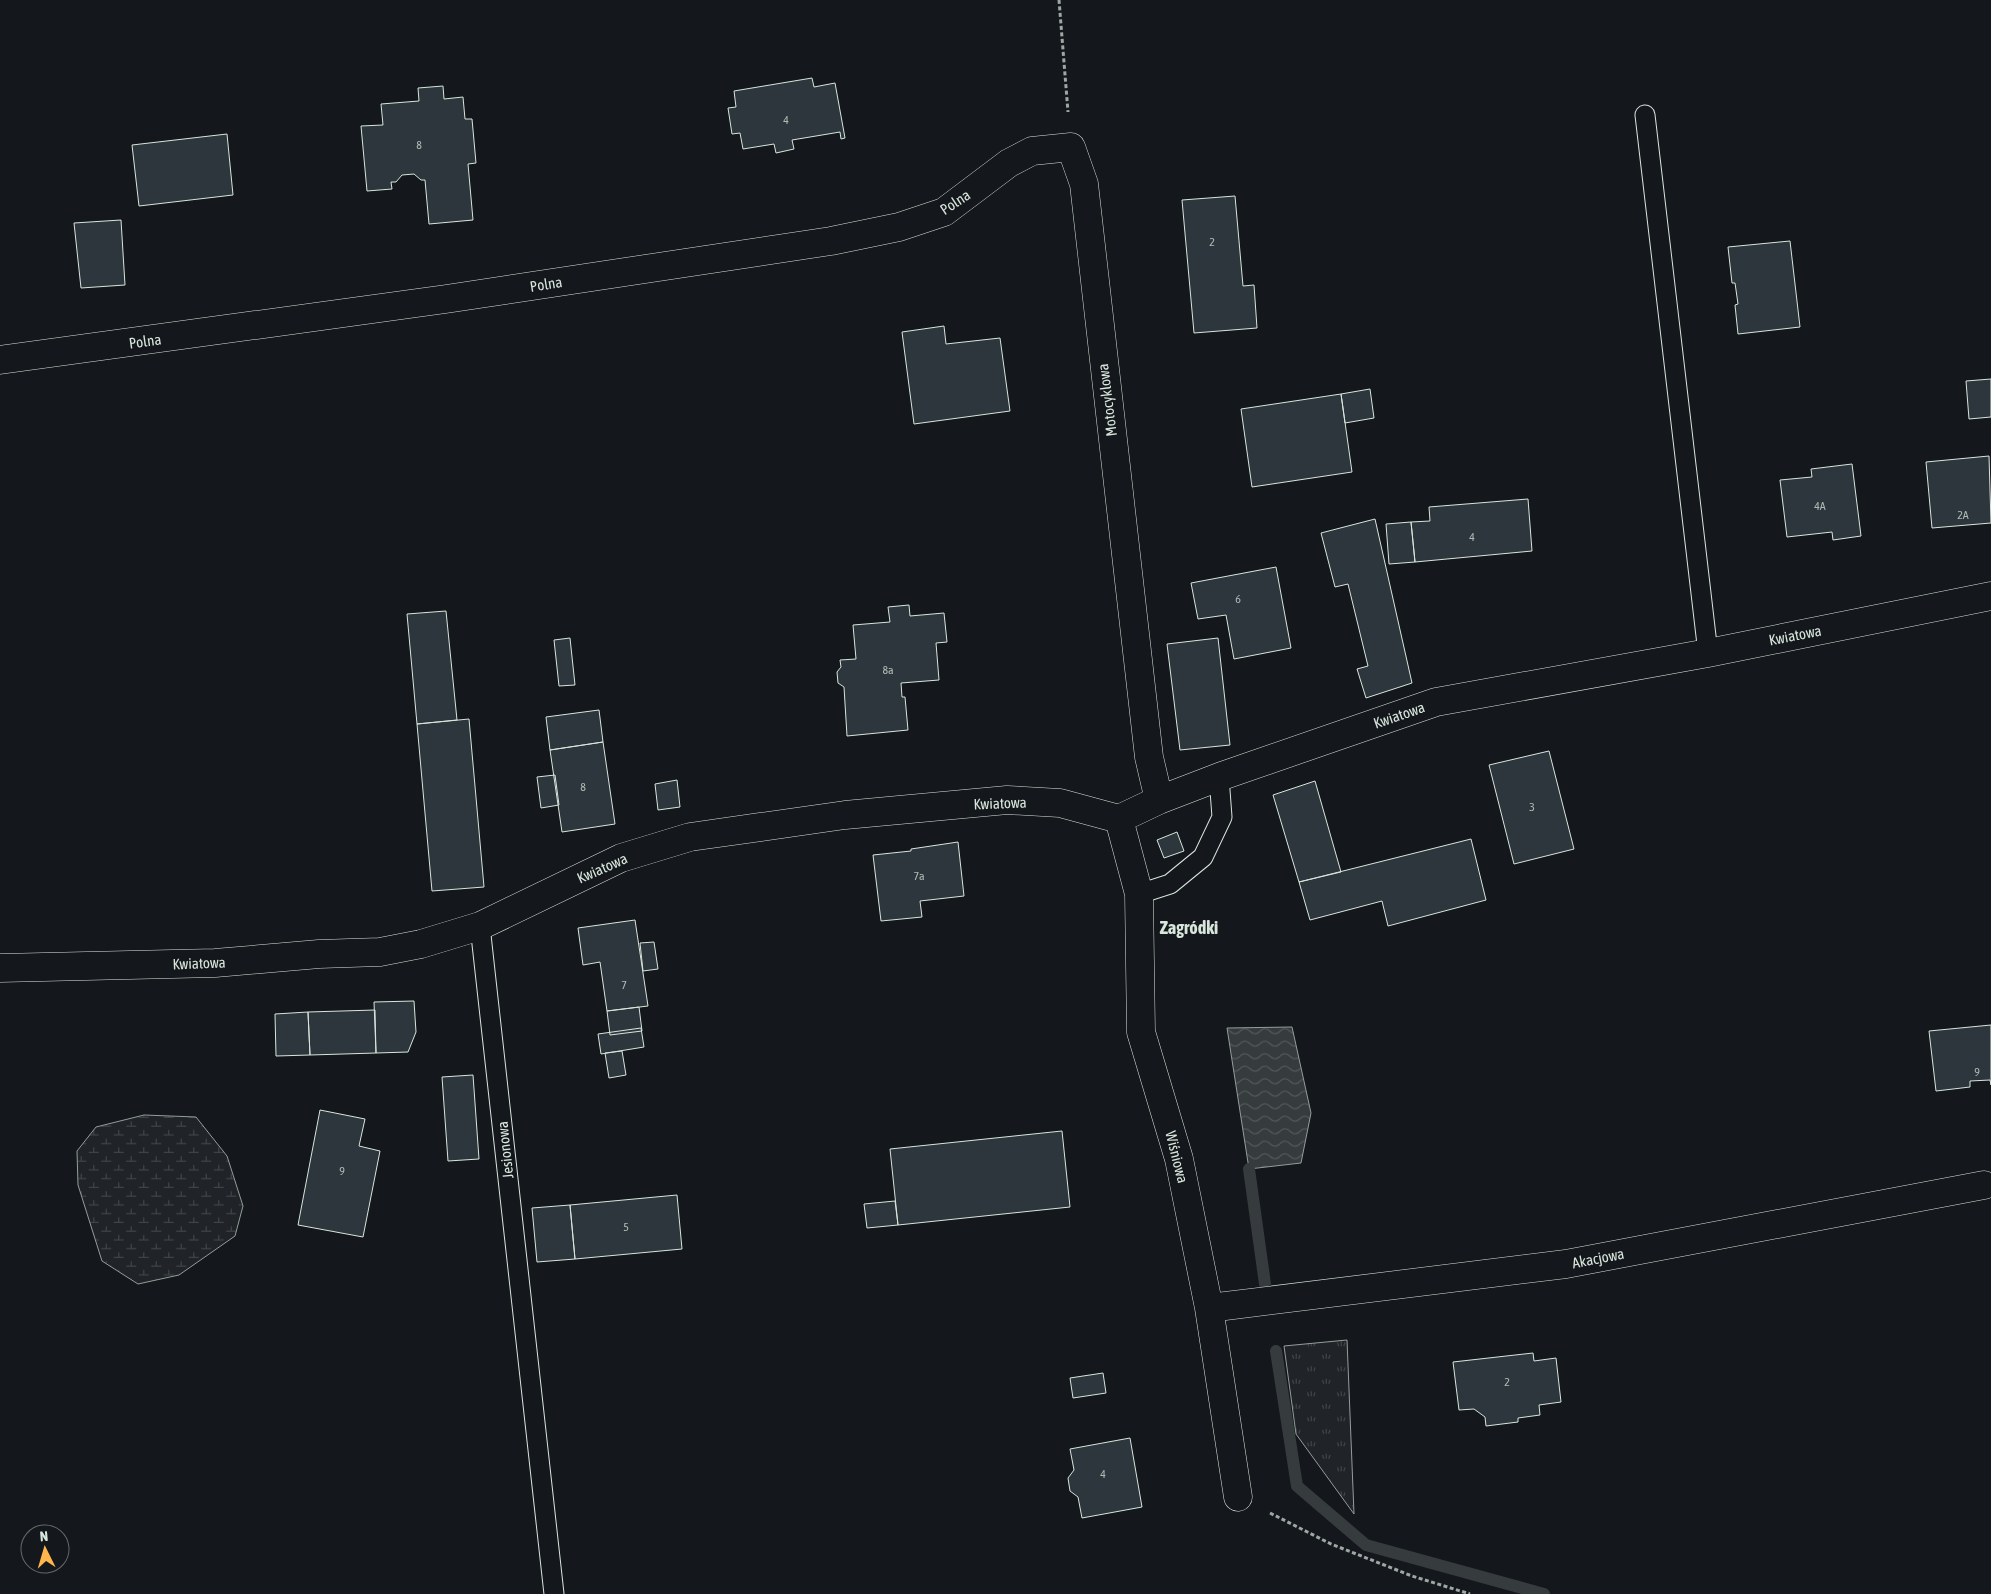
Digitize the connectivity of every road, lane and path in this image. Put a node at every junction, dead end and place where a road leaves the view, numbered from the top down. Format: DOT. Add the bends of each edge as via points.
graph roads {
  1 [pos="1059,0"];
  2 [pos="1645,115"];
  3 [pos="1071,147"];
  4 [pos="0,360"];
  5 [pos="1991,596"];
  6 [pos="1708,653"];
  7 [pos="1219,777"];
  8 [pos="1158,800"];
  9 [pos="1119,818"];
  10 [pos="1139,894"];
  11 [pos="480,926"];
  12 [pos="0,968"];
  13 [pos="1984,1185"];
  14 [pos="1209,1308"];
  15 [pos="1238,1497"];
  16 [pos="554,1594"];
  17 [pos="1470,1594"];
  1 -- 3 [label="path"];
  2 -- 6 [label="lane"];
  3 -- 4 [label="street, Polna" via="1032,151 1009,163 944,212 899,227 831,241 446,299"];
  3 -- 8 [label="street, Motocyklowa" via="1084,184 1148,747"];
  5 -- 6 [label="street, Kwiatowa"];
  6 -- 7 [label="street, Kwiatowa" via="1436,702"];
  7 -- 8 [label="street, Kwiatowa"];
  7 -- 10 [label="lane" via="1222,817 1203,857 1170,884"];
  8 -- 9 [label="street, Kwiatowa"];
  9 -- 10 [label="street, Wiśniowa"];
  9 -- 11 [label="street, Kwiatowa" via="1060,803 1007,800 845,815 690,837 621,858"];
  10 -- 14 [label="street, Wiśniowa" via="1141,1032 1179,1159"];
  11 -- 12 [label="street, Kwiatowa" via="421,944 380,952 215,963"];
  11 -- 16 [label="lane, Jesionowa"];
  13 -- 14 [label="street, Akacjowa" via="1566,1264"];
  14 -- 15 [label="street, Wiśniowa"];
  15 -- 17 [label="path" via="1331,1544 1412,1576"];
}
